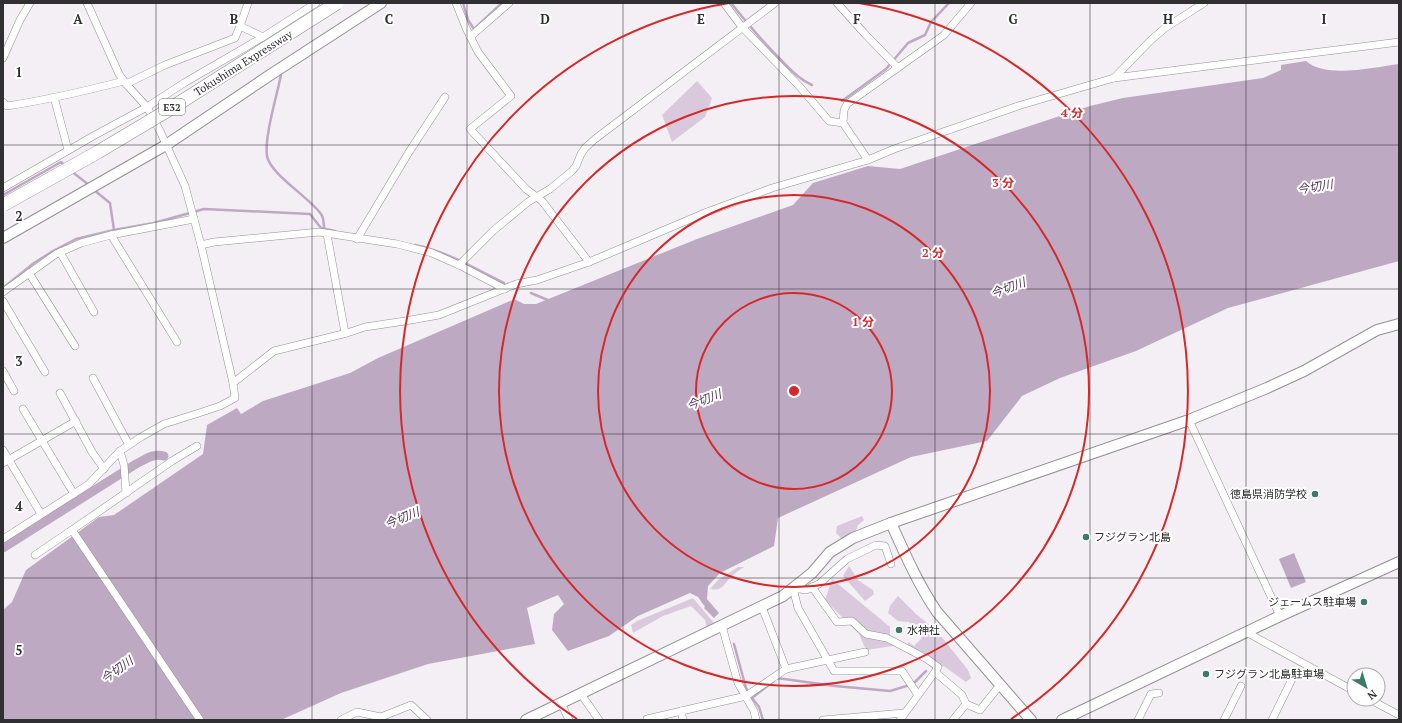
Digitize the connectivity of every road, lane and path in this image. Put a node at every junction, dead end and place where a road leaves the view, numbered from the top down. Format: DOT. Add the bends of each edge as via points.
graph roads {
  1 [pos="30,3"];
  2 [pos="87,3"];
  3 [pos="248,3"];
  4 [pos="316,3"];
  5 [pos="337,3"];
  6 [pos="381,3"];
  7 [pos="456,3"];
  8 [pos="509,3"];
  9 [pos="724,3"];
  10 [pos="775,3"];
  11 [pos="837,3"];
  12 [pos="972,3"];
  13 [pos="1204,3"];
  14 [pos="745,24"];
  15 [pos="240,26"];
  16 [pos="263,37"];
  17 [pos="470,37"];
  18 [pos="1399,42"];
  19 [pos="3,58"];
  20 [pos="894,64"];
  21 [pos="1114,78"];
  22 [pos="125,83"];
  23 [pos="54,97"];
  24 [pos="445,97"];
  25 [pos="3,102"];
  26 [pos="147,108"];
  27 [pos="843,124"];
  28 [pos="166,145"];
  29 [pos="68,150"];
  30 [pos="868,160"];
  31 [pos="3,188"];
  32 [pos="536,197"];
  33 [pos="3,205"];
  34 [pos="193,215"];
  35 [pos="327,234"];
  36 [pos="111,235"];
  37 [pos="358,236"];
  38 [pos="3,238"];
  39 [pos="201,245"];
  40 [pos="60,252"];
  41 [pos="589,262"];
  42 [pos="461,263"];
  43 [pos="29,273"];
  44 [pos="504,289"];
  45 [pos="3,292"];
  46 [pos="3,301"];
  47 [pos="94,312"];
  48 [pos="1399,324"];
  49 [pos="345,333"];
  50 [pos="177,342"];
  51 [pos="75,346"];
  52 [pos="3,371"];
  53 [pos="45,372"];
  54 [pos="93,378"];
  55 [pos="233,383"];
  56 [pos="14,391"];
  57 [pos="60,392"];
  58 [pos="23,409"];
  59 [pos="1189,420"];
  60 [pos="76,421"];
  61 [pos="42,440"];
  62 [pos="129,445"];
  63 [pos="197,446"];
  64 [pos="3,450"];
  65 [pos="120,451"];
  66 [pos="6,461"];
  67 [pos="104,469"];
  68 [pos="126,493"];
  69 [pos="74,494"];
  70 [pos="41,514"];
  71 [pos="891,523"];
  72 [pos="73,532"];
  73 [pos="3,539"];
  74 [pos="35,555"];
  75 [pos="1399,562"];
  76 [pos="891,564"];
  77 [pos="812,587"];
  78 [pos="793,588"];
  79 [pos="762,607"];
  80 [pos="1280,616"];
  81 [pos="722,626"];
  82 [pos="1246,632"];
  83 [pos="865,652"];
  84 [pos="827,660"];
  85 [pos="786,669"];
  86 [pos="935,672"];
  87 [pos="1295,673"];
  88 [pos="1000,685"];
  89 [pos="1241,686"];
  90 [pos="1346,687"];
  91 [pos="1159,693"];
  92 [pos="581,694"];
  93 [pos="918,695"];
  94 [pos="746,696"];
  95 [pos="561,703"];
  96 [pos="966,704"];
  97 [pos="1384,707"];
  98 [pos="681,711"];
  99 [pos="904,713"];
  100 [pos="1399,715"];
  101 [pos="647,719"];
  102 [pos="854,719"];
  103 [pos="200,720"];
  104 [pos="341,720"];
  105 [pos="427,720"];
  106 [pos="526,720"];
  107 [pos="569,720"];
  108 [pos="599,720"];
  109 [pos="683,720"];
  110 [pos="756,720"];
  111 [pos="823,720"];
  112 [pos="900,720"];
  113 [pos="953,720"];
  114 [pos="1031,720"];
  115 [pos="1062,720"];
  116 [pos="1138,720"];
  117 [pos="1224,720"];
  118 [pos="1272,720"];
  1 -- 19 [label="street"];
  2 -- 22 [label="street"];
  3 -- 15 [label="street"];
  4 -- 16 [label="street"];
  5 -- 33 [label="highway, Tokushima Expressway / E32, bridge" via="165,112"];
  6 -- 28 [label="street"];
  7 -- 17 [label="street"];
  8 -- 17 [label="street"];
  9 -- 14 [label="street"];
  10 -- 14 [label="street"];
  11 -- 20 [label="street"];
  12 -- 20 [label="street" via="944,35"];
  13 -- 21 [label="street" via="1165,28"];
  14 -- 27 [label="street" via="829,120"];
  14 -- 32 [label="street" via="595,139 585,148 572,171"];
  15 -- 16 [label="street"];
  15 -- 22 [label="street" via="235,38"];
  16 -- 26 [label="street" via="184,83"];
  17 -- 32 [label="street" via="511,96 470,129"];
  18 -- 21 [label="street"];
  20 -- 27 [label="street" via="847,104"];
  21 -- 30 [label="street" via="1021,105"];
  22 -- 23 [label="street"];
  22 -- 26 [label="street"];
  23 -- 25 [label="street" via="7,106"];
  23 -- 29 [label="street"];
  24 -- 37 [label="street" via="408,152"];
  26 -- 28 [label="street"];
  26 -- 29 [label="street"];
  27 -- 30 [label="street"];
  28 -- 34 [label="street" via="185,186"];
  28 -- 38 [label="street"];
  29 -- 31 [label="street"];
  30 -- 41 [label="street" via="772,188 707,212"];
  32 -- 41 [label="street" via="542,201"];
  32 -- 42 [label="street" via="493,231"];
  34 -- 36 [label="street"];
  34 -- 39 [label="street"];
  35 -- 37 [label="street"];
  35 -- 39 [label="street" via="310,232"];
  35 -- 49 [label="street"];
  36 -- 40 [label="street"];
  36 -- 50 [label="street"];
  37 -- 42 [label="street" via="432,253"];
  39 -- 55 [label="street"];
  40 -- 43 [label="street"];
  40 -- 47 [label="street"];
  41 -- 44 [label="street"];
  42 -- 44 [label="street"];
  43 -- 45 [label="street"];
  43 -- 51 [label="street"];
  44 -- 49 [label="street" via="439,315 365,326"];
  46 -- 53 [label="street"];
  48 -- 59 [label="street" via="1377,330 1279,383"];
  49 -- 55 [label="street" via="274,352"];
  52 -- 56 [label="street"];
  54 -- 62 [label="street"];
  55 -- 62 [label="street" via="235,398 220,406 164,424"];
  57 -- 60 [label="street"];
  58 -- 61 [label="street"];
  59 -- 71 [label="street"];
  59 -- 80 [label="street"];
  60 -- 61 [label="street"];
  60 -- 67 [label="street"];
  61 -- 66 [label="street"];
  61 -- 69 [label="street"];
  62 -- 65 [label="street"];
  63 -- 68 [label="street"];
  64 -- 66 [label="street"];
  65 -- 67 [label="street"];
  65 -- 68 [label="street"];
  66 -- 70 [label="street"];
  67 -- 69 [label="street"];
  68 -- 72 [label="street"];
  69 -- 70 [label="street"];
  70 -- 73 [label="street"];
  71 -- 78 [label="street" via="853,538 830,552 812,574"];
  71 -- 88 [label="street" via="924,593 937,612"];
  72 -- 74 [label="street"];
  72 -- 103 [label="street"];
  75 -- 80 [label="street"];
  76 -- 77 [label="street" via="885,546 876,544 847,559 819,584"];
  77 -- 78 [label="street" via="806,590"];
  77 -- 86 [label="street" via="837,622 852,621 866,634 887,638 927,659 938,667"];
  78 -- 79 [label="street"];
  78 -- 84 [label="street" via="798,608"];
  79 -- 81 [label="street"];
  79 -- 85 [label="street"];
  80 -- 82 [label="street"];
  81 -- 92 [label="street"];
  81 -- 94 [label="street" via="738,683"];
  82 -- 90 [label="street"];
  82 -- 115 [label="street"];
  83 -- 84 [label="street"];
  84 -- 85 [label="street"];
  84 -- 93 [label="street" via="834,671 902,671"];
  85 -- 94 [label="street"];
  86 -- 93 [label="street"];
  86 -- 96 [label="street" via="962,695"];
  87 -- 118 [label="street"];
  88 -- 96 [label="street" via="980,710"];
  88 -- 114 [label="street"];
  89 -- 117 [label="street"];
  91 -- 116 [label="street" via="1152,694"];
  92 -- 95 [label="street"];
  92 -- 108 [label="street"];
  93 -- 99 [label="street"];
  94 -- 98 [label="street"];
  94 -- 110 [label="street"];
  95 -- 106 [label="street"];
  95 -- 107 [label="street"];
  96 -- 113 [label="street"];
  97 -- 100 [label="street"];
  98 -- 101 [label="street"];
  98 -- 109 [label="street"];
  99 -- 102 [label="street"];
  99 -- 112 [label="street"];
  102 -- 111 [label="street"];
  104 -- 105 [label="street" via="357,712 381,717 411,705"];
}
